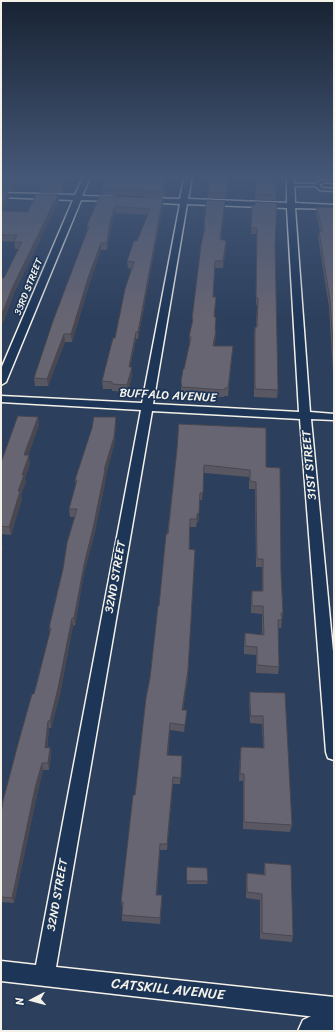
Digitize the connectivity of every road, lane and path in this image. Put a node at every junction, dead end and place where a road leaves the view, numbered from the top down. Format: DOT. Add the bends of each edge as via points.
graph roads {
  1 [pos="65,226"];
  2 [pos="180,226"];
  3 [pos="292,226"];
  4 [pos="1,382"];
  5 [pos="1,399"];
  6 [pos="146,408"];
  7 [pos="305,416"];
  8 [pos="334,417"];
  9 [pos="334,752"];
  10 [pos="1,971"];
  11 [pos="44,976"];
  12 [pos="334,1008"];
  13 [pos="334,1021"];
  14 [pos="314,1031"];
  1 -- 4 [label="street, 33RD STREET"];
  2 -- 6 [label="street, 32ND STREET"];
  3 -- 7 [label="street, 31ST STREET"];
  5 -- 6 [label="street, BUFFALO AVENUE"];
  6 -- 7 [label="street, BUFFALO AVENUE"];
  6 -- 11 [label="street, 32ND STREET"];
  7 -- 8 [label="street, BUFFALO AVENUE"];
  7 -- 9 [label="street, 31ST STREET"];
  10 -- 11 [label="street, CATSKILL AVENUE"];
  11 -- 12 [label="street, CATSKILL AVENUE"];
  13 -- 14 [label="street"];
}
